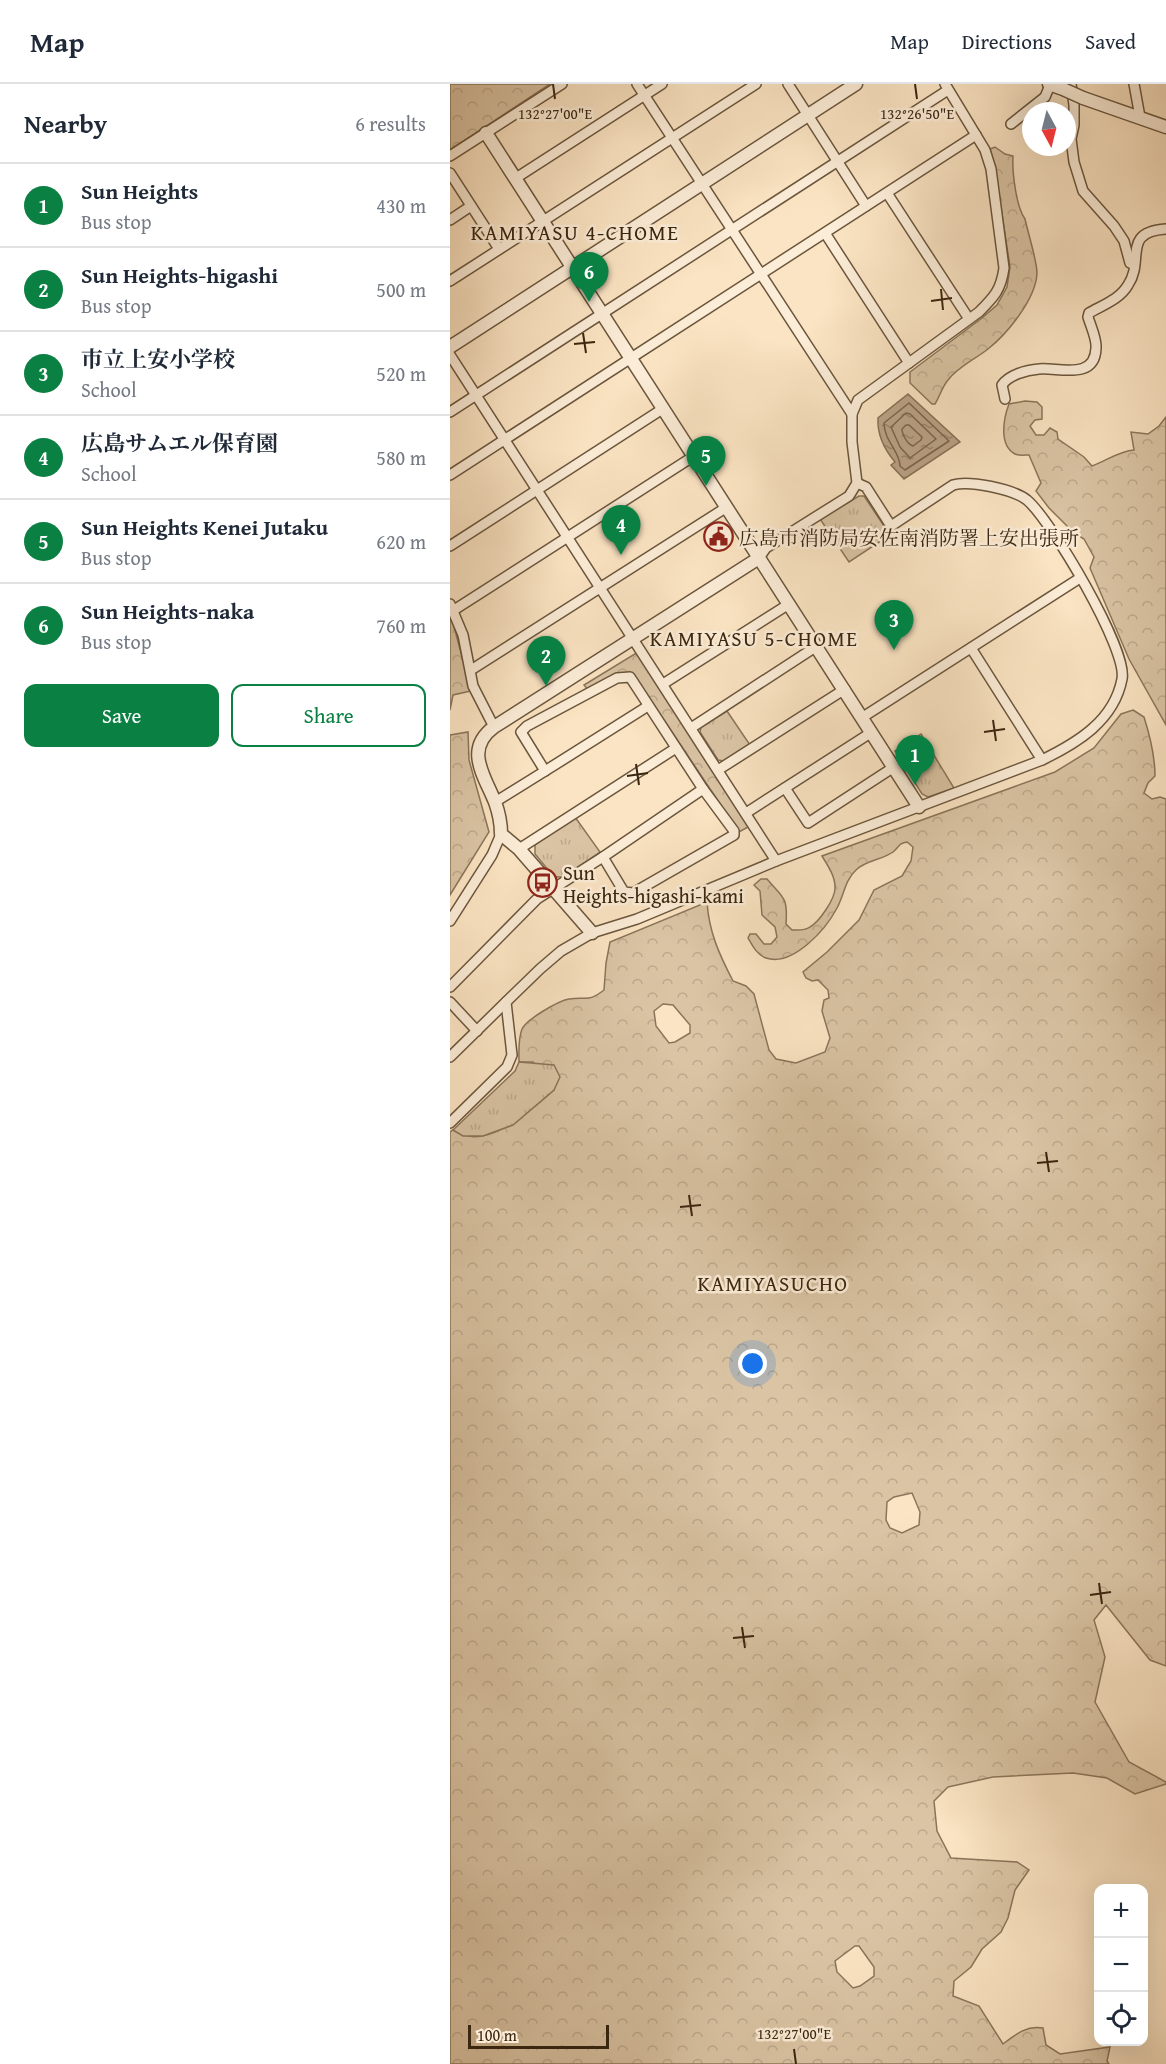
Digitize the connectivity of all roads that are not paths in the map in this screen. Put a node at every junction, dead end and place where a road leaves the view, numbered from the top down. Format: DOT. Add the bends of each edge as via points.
graph roads {
  1 [pos="562,84"];
  2 [pos="637,84"];
  3 [pos="662,84"];
  4 [pos="756,84"];
  5 [pos="788,84"];
  6 [pos="856,84"];
  7 [pos="1050,84"];
  8 [pos="1134,84"];
  9 [pos="946,87"];
  10 [pos="1067,87"];
  11 [pos="644,95"];
  12 [pos="808,115"];
  13 [pos="1140,117"];
  14 [pos="1011,124"];
  15 [pos="1166,127"];
  16 [pos="486,133"];
  17 [pos="976,135"];
  18 [pos="672,138"];
  19 [pos="450,156"];
  20 [pos="838,162"];
  21 [pos="450,173"];
  22 [pos="516,178"];
  23 [pos="702,184"];
  24 [pos="887,193"];
  25 [pos="471,206"];
  26 [pos="866,206"];
  27 [pos="450,220"];
  28 [pos="543,221"];
  29 [pos="1166,229"];
  30 [pos="732,230"];
  31 [pos="825,233"];
  32 [pos="499,249"];
  33 [pos="1134,265"];
  34 [pos="573,267"];
  35 [pos="761,275"];
  36 [pos="450,281"];
  37 [pos="603,314"];
  38 [pos="969,320"];
  39 [pos="450,347"];
  40 [pos="450,355"];
  41 [pos="632,358"];
  42 [pos="909,363"];
  43 [pos="476,395"];
  44 [pos="1005,399"];
  45 [pos="664,408"];
  46 [pos="450,412"];
  47 [pos="852,414"];
  48 [pos="505,440"];
  49 [pos="694,456"];
  50 [pos="450,475"];
  51 [pos="857,483"];
  52 [pos="537,490"];
  53 [pos="727,507"];
  54 [pos="568,537"];
  55 [pos="450,546"];
  56 [pos="759,558"];
  57 [pos="1080,578"];
  58 [pos="601,587"];
  59 [pos="789,604"];
  60 [pos="452,607"];
  61 [pos="634,638"];
  62 [pos="817,646"];
  63 [pos="970,648"];
  64 [pos="471,670"];
  65 [pos="663,684"];
  66 [pos="845,689"];
  67 [pos="648,706"];
  68 [pos="863,717"];
  69 [pos="494,727"];
  70 [pos="691,728"];
  71 [pos="872,732"];
  72 [pos="676,748"];
  73 [pos="1042,760"];
  74 [pos="894,767"];
  75 [pos="718,770"];
  76 [pos="545,771"];
  77 [pos="785,788"];
  78 [pos="703,789"];
  79 [pos="495,802"];
  80 [pos="919,807"];
  81 [pos="746,813"];
  82 [pos="501,834"];
  83 [pos="519,849"];
  84 [pos="603,857"];
  85 [pos="776,861"];
  86 [pos="553,889"];
  87 [pos="450,921"];
  88 [pos="592,933"];
  89 [pos="450,987"];
  90 [pos="450,1002"];
  91 [pos="506,1002"];
  92 [pos="477,1030"];
  93 [pos="450,1057"];
  94 [pos="450,1123"];
  1 -- 16 [label="street"];
  2 -- 11 [label="street"];
  3 -- 11 [label="street"];
  4 -- 18 [label="street"];
  5 -- 12 [label="street"];
  6 -- 12 [label="street"];
  7 -- 10 [label="street"];
  7 -- 14 [label="street" via="1044,97"];
  8 -- 13 [label="street"];
  9 -- 17 [label="street"];
  9 -- 20 [label="street"];
  10 -- 13 [label="street, bridge" via="1083,98"];
  10 -- 33 [label="street" via="1074,105 1074,162 1083,191 1114,226"];
  11 -- 18 [label="street"];
  11 -- 22 [label="street"];
  12 -- 20 [label="street"];
  12 -- 23 [label="street"];
  13 -- 15 [label="street"];
  16 -- 19 [label="street"];
  16 -- 22 [label="street"];
  17 -- 24 [label="street"];
  17 -- 38 [label="street" via="991,169 1004,268 994,297"];
  18 -- 23 [label="street"];
  18 -- 28 [label="street"];
  20 -- 26 [label="street"];
  20 -- 30 [label="street"];
  21 -- 25 [label="street"];
  22 -- 28 [label="street"];
  23 -- 30 [label="street"];
  23 -- 34 [label="street"];
  24 -- 26 [label="street"];
  24 -- 38 [label="street"];
  25 -- 27 [label="street"];
  25 -- 32 [label="street"];
  26 -- 31 [label="street"];
  28 -- 32 [label="street"];
  28 -- 34 [label="street"];
  29 -- 33 [label="street" via="1152,230 1143,236"];
  30 -- 35 [label="street"];
  30 -- 37 [label="street"];
  31 -- 35 [label="street"];
  31 -- 42 [label="street"];
  32 -- 36 [label="street"];
  33 -- 44 [label="street" via="1127,287 1089,313 1096,346 1088,365 1072,371 1040,369 1006,379 1002,385"];
  34 -- 37 [label="street"];
  34 -- 39 [label="street"];
  35 -- 41 [label="street"];
  35 -- 47 [label="street"];
  37 -- 41 [label="street"];
  37 -- 43 [label="street"];
  38 -- 42 [label="street"];
  40 -- 43 [label="street"];
  41 -- 45 [label="street"];
  41 -- 48 [label="street"];
  42 -- 47 [label="street" via="858,400"];
  43 -- 46 [label="street"];
  43 -- 48 [label="street"];
  45 -- 49 [label="street"];
  45 -- 52 [label="street"];
  47 -- 51 [label="street"];
  48 -- 50 [label="street"];
  48 -- 52 [label="street"];
  49 -- 53 [label="street"];
  49 -- 54 [label="street"];
  51 -- 56 [label="street" via="849,495 766,548"];
  51 -- 57 [label="street" via="866,487 891,526 963,482 1016,493 1028,501 1046,524"];
  52 -- 54 [label="street"];
  52 -- 55 [label="street"];
  53 -- 56 [label="street"];
  53 -- 58 [label="street"];
  54 -- 58 [label="street"];
  54 -- 60 [label="street"];
  56 -- 59 [label="street"];
  56 -- 61 [label="street"];
  57 -- 63 [label="street"];
  57 -- 73 [label="street" via="1094,599 1117,652 1123,677 1105,716 1089,733"];
  58 -- 61 [label="street"];
  58 -- 64 [label="street"];
  59 -- 62 [label="street"];
  59 -- 65 [label="street"];
  60 -- 64 [label="street"];
  61 -- 65 [label="street"];
  61 -- 69 [label="street"];
  62 -- 66 [label="street"];
  62 -- 70 [label="street"];
  63 -- 68 [label="street"];
  63 -- 73 [label="street"];
  64 -- 69 [label="street" via="472,686"];
  65 -- 70 [label="street"];
  66 -- 68 [label="street"];
  66 -- 75 [label="street"];
  67 -- 72 [label="street"];
  67 -- 76 [label="street"];
  67 -- 76 [label="street" via="630,677 617,678 527,726 521,732"];
  68 -- 71 [label="street"];
  69 -- 79 [label="street" via="479,747 478,760"];
  70 -- 75 [label="street"];
  71 -- 74 [label="street"];
  71 -- 77 [label="street"];
  72 -- 78 [label="street"];
  72 -- 83 [label="street"];
  73 -- 80 [label="street"];
  74 -- 77 [label="street" via="808,823"];
  74 -- 80 [label="street"];
  75 -- 81 [label="street"];
  76 -- 79 [label="street"];
  77 -- 81 [label="street"];
  78 -- 84 [label="street"];
  78 -- 84 [label="street" via="734,835 633,893 624,892"];
  79 -- 82 [label="street"];
  80 -- 85 [label="street"];
  81 -- 85 [label="street"];
  82 -- 83 [label="street"];
  82 -- 87 [label="street"];
  83 -- 86 [label="street"];
  84 -- 86 [label="street"];
  85 -- 88 [label="street" via="637,919"];
  86 -- 88 [label="street"];
  86 -- 89 [label="street" via="537,899"];
  88 -- 91 [label="street" via="561,951"];
  90 -- 92 [label="street"];
  91 -- 92 [label="street"];
  91 -- 94 [label="street" via="512,1054 507,1067"];
  92 -- 93 [label="street"];
}
